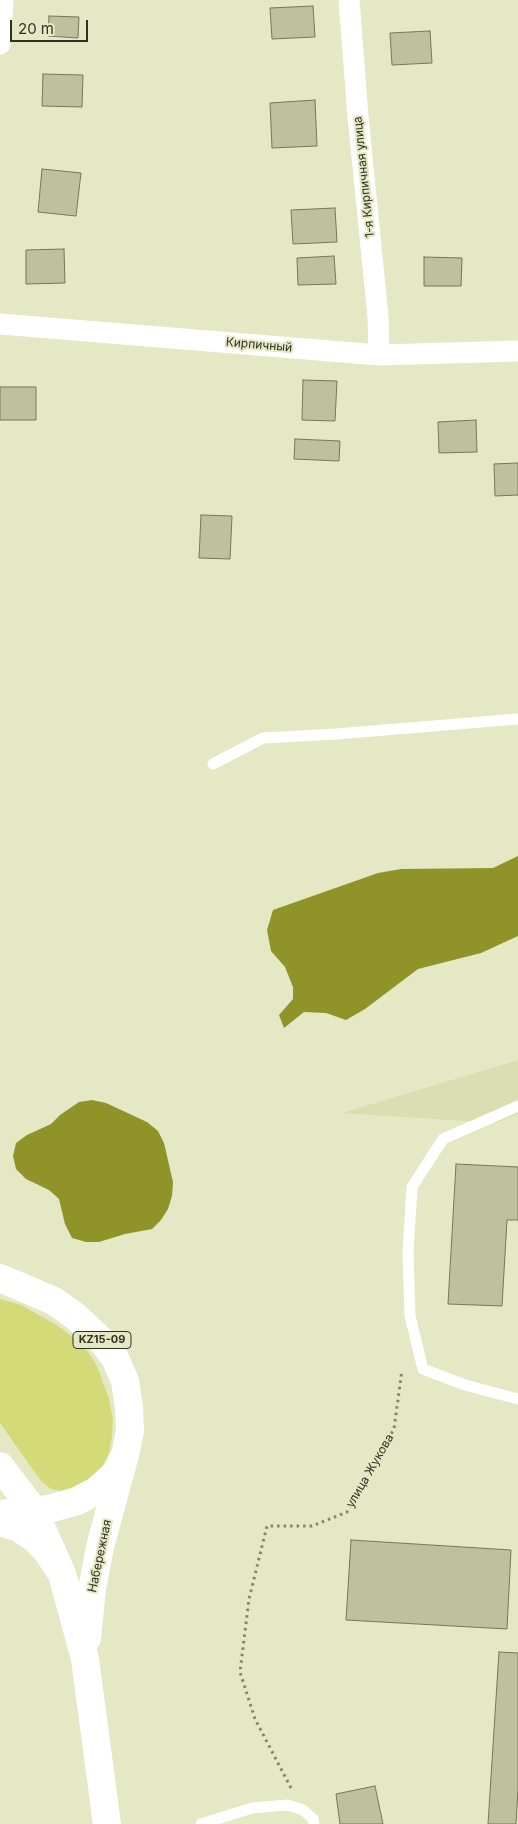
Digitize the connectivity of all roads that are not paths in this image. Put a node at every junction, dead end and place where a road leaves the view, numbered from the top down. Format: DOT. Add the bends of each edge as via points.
graph roads {
  1 [pos="3,0"];
  2 [pos="348,0"];
  3 [pos="0,44"];
  4 [pos="0,324"];
  5 [pos="518,351"];
  6 [pos="379,355"];
  7 [pos="518,718"];
  8 [pos="213,764"];
  9 [pos="518,1106"];
  10 [pos="0,1278"];
  11 [pos="0,1290"];
  12 [pos="54,1301"];
  13 [pos="518,1400"];
  14 [pos="125,1455"];
  15 [pos="0,1466"];
  16 [pos="34,1512"];
  17 [pos="0,1514"];
  18 [pos="0,1522"];
  19 [pos="62,1574"];
  20 [pos="85,1659"];
  21 [pos="107,1824"];
  22 [pos="201,1824"];
  23 [pos="314,1824"];
  1 -- 3 [label="street"];
  2 -- 6 [label="street, 1-я Кирпичная улица"];
  4 -- 6 [label="street, Кирпичный"];
  5 -- 6 [label="street, Кирпичный"];
  7 -- 8 [label="lane" via="263,738"];
  9 -- 13 [label="lane" via="443,1139 412,1187 408,1252 410,1316 423,1369"];
  10 -- 12 [label="main road, KZ15-09"];
  11 -- 12 [label="main road"];
  12 -- 14 [label="main road, KZ15-09" via="102,1340 125,1381 130,1430"];
  14 -- 16 [label="main road, KZ15-09" via="115,1474 96,1492 71,1503"];
  14 -- 20 [label="main road, Набережная" via="100,1547"];
  15 -- 16 [label="main road, Набережная"];
  16 -- 17 [label="main road, KZ15-09"];
  16 -- 19 [label="main road, Набережная"];
  18 -- 19 [label="main road" via="19,1528 34,1538"];
  19 -- 20 [label="main road, Набережная"];
  20 -- 21 [label="main road, Набережная"];
  22 -- 23 [label="lane" via="252,1808 288,1805 304,1810"];
}
